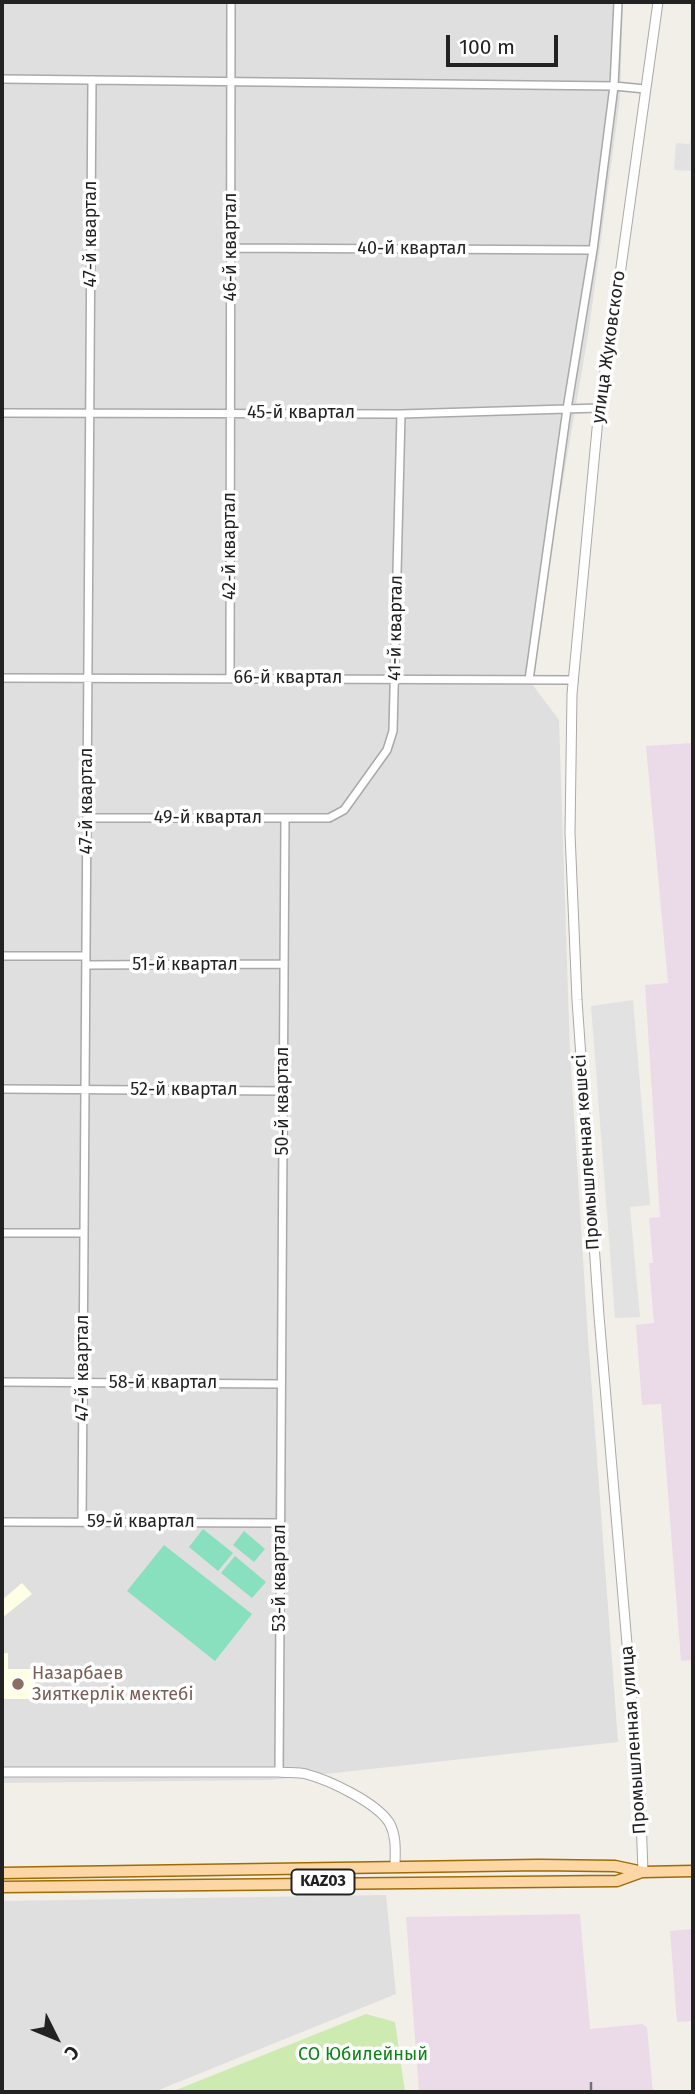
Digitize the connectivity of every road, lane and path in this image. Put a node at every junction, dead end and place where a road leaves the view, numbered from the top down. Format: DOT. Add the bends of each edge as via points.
graph roads {
  1 [pos="231,2"];
  2 [pos="618,2"];
  3 [pos="658,2"];
  4 [pos="2,79"];
  5 [pos="92,80"];
  6 [pos="231,80"];
  7 [pos="614,86"];
  8 [pos="645,89"];
  9 [pos="231,248"];
  10 [pos="593,250"];
  11 [pos="599,408"];
  12 [pos="567,409"];
  13 [pos="2,413"];
  14 [pos="90,413"];
  15 [pos="231,413"];
  16 [pos="401,414"];
  17 [pos="2,678"];
  18 [pos="88,678"];
  19 [pos="230,678"];
  20 [pos="395,678"];
  21 [pos="529,680"];
  22 [pos="573,680"];
  23 [pos="572,694"];
  24 [pos="87,818"];
  25 [pos="285,818"];
  26 [pos="330,818"];
  27 [pos="2,956"];
  28 [pos="86,961"];
  29 [pos="284,964"];
  30 [pos="2,1089"];
  31 [pos="85,1090"];
  32 [pos="283,1091"];
  33 [pos="2,1233"];
  34 [pos="84,1233"];
  35 [pos="2,1382"];
  36 [pos="83,1382"];
  37 [pos="281,1384"];
  38 [pos="2,1522"];
  39 [pos="82,1522"];
  40 [pos="281,1523"];
  41 [pos="624,1609"];
  42 [pos="2,1772"];
  43 [pos="279,1772"];
  44 [pos="395,1867"];
  45 [pos="693,1871"];
  46 [pos="643,1872"];
  47 [pos="2,1873"];
  48 [pos="397,1881"];
  49 [pos="2,1887"];
  1 -- 6 [label="street, 46-й квартал"];
  2 -- 7 [label="street"];
  3 -- 8 [label="street, улица Жуковского"];
  4 -- 5 [label="street"];
  5 -- 6 [label="street"];
  5 -- 14 [label="street, 47-й квартал"];
  6 -- 7 [label="street"];
  6 -- 9 [label="street, 46-й квартал"];
  7 -- 8 [label="street"];
  7 -- 10 [label="street"];
  8 -- 11 [label="street, улица Жуковского"];
  9 -- 10 [label="street, 40-й квартал"];
  9 -- 15 [label="street, 46-й квартал"];
  10 -- 12 [label="street"];
  11 -- 12 [label="street, 45-й квартал"];
  11 -- 22 [label="street, улица Жуковского"];
  12 -- 16 [label="street, 45-й квартал"];
  12 -- 21 [label="street"];
  13 -- 14 [label="street, 45-й квартал"];
  14 -- 15 [label="street, 45-й квартал"];
  14 -- 18 [label="street, 47-й квартал"];
  15 -- 16 [label="street, 45-й квартал"];
  15 -- 19 [label="street, 42-й квартал"];
  16 -- 20 [label="street, 41-й квартал"];
  17 -- 18 [label="street, 66-й квартал"];
  18 -- 19 [label="street, 66-й квартал"];
  18 -- 24 [label="street, 47-й квартал"];
  19 -- 20 [label="street, 66-й квартал"];
  20 -- 21 [label="street, 66-й квартал"];
  20 -- 26 [label="street, 41-й квартал" via="393,731 387,750 344,810"];
  21 -- 22 [label="street, 66-й квартал"];
  22 -- 23 [label="street, улица Жуковского"];
  23 -- 41 [label="street, Промышленная көшесі" via="570,833 577,1000"];
  24 -- 25 [label="street, 49-й квартал"];
  24 -- 28 [label="street, 47-й квартал"];
  25 -- 26 [label="street, 49-й квартал"];
  25 -- 29 [label="street, 50-й квартал"];
  27 -- 28 [label="street, 51-й квартал"];
  28 -- 29 [label="street, 51-й квартал"];
  28 -- 31 [label="street, 47-й квартал"];
  29 -- 32 [label="street, 50-й квартал"];
  30 -- 31 [label="street, 52-й квартал"];
  31 -- 32 [label="street, 52-й квартал"];
  31 -- 34 [label="street, 47-й квартал"];
  32 -- 37 [label="street, 50-й квартал"];
  33 -- 34 [label="street"];
  34 -- 36 [label="street, 47-й квартал"];
  35 -- 36 [label="street, 58-й квартал"];
  36 -- 37 [label="street, 58-й квартал"];
  36 -- 39 [label="street, 47-й квартал"];
  37 -- 40 [label="street, 53-й квартал"];
  38 -- 39 [label="street, 59-й квартал"];
  39 -- 40 [label="street, 59-й квартал"];
  40 -- 43 [label="street, 53-й квартал"];
  41 -- 46 [label="street, Промышленная улица" via="638,1751"];
  42 -- 43 [label="street"];
  43 -- 44 [label="street" via="329,1782 375,1810 389,1822 395,1840"];
  44 -- 46 [label="main road, KАZ03" via="615,1866"];
  44 -- 47 [label="main road, KАZ03"];
  44 -- 48 [label="main road"];
  45 -- 46 [label="main road, KАZ03"];
  46 -- 48 [label="main road, KАZ03" via="617,1881"];
  48 -- 49 [label="main road, KАZ03"];
}
